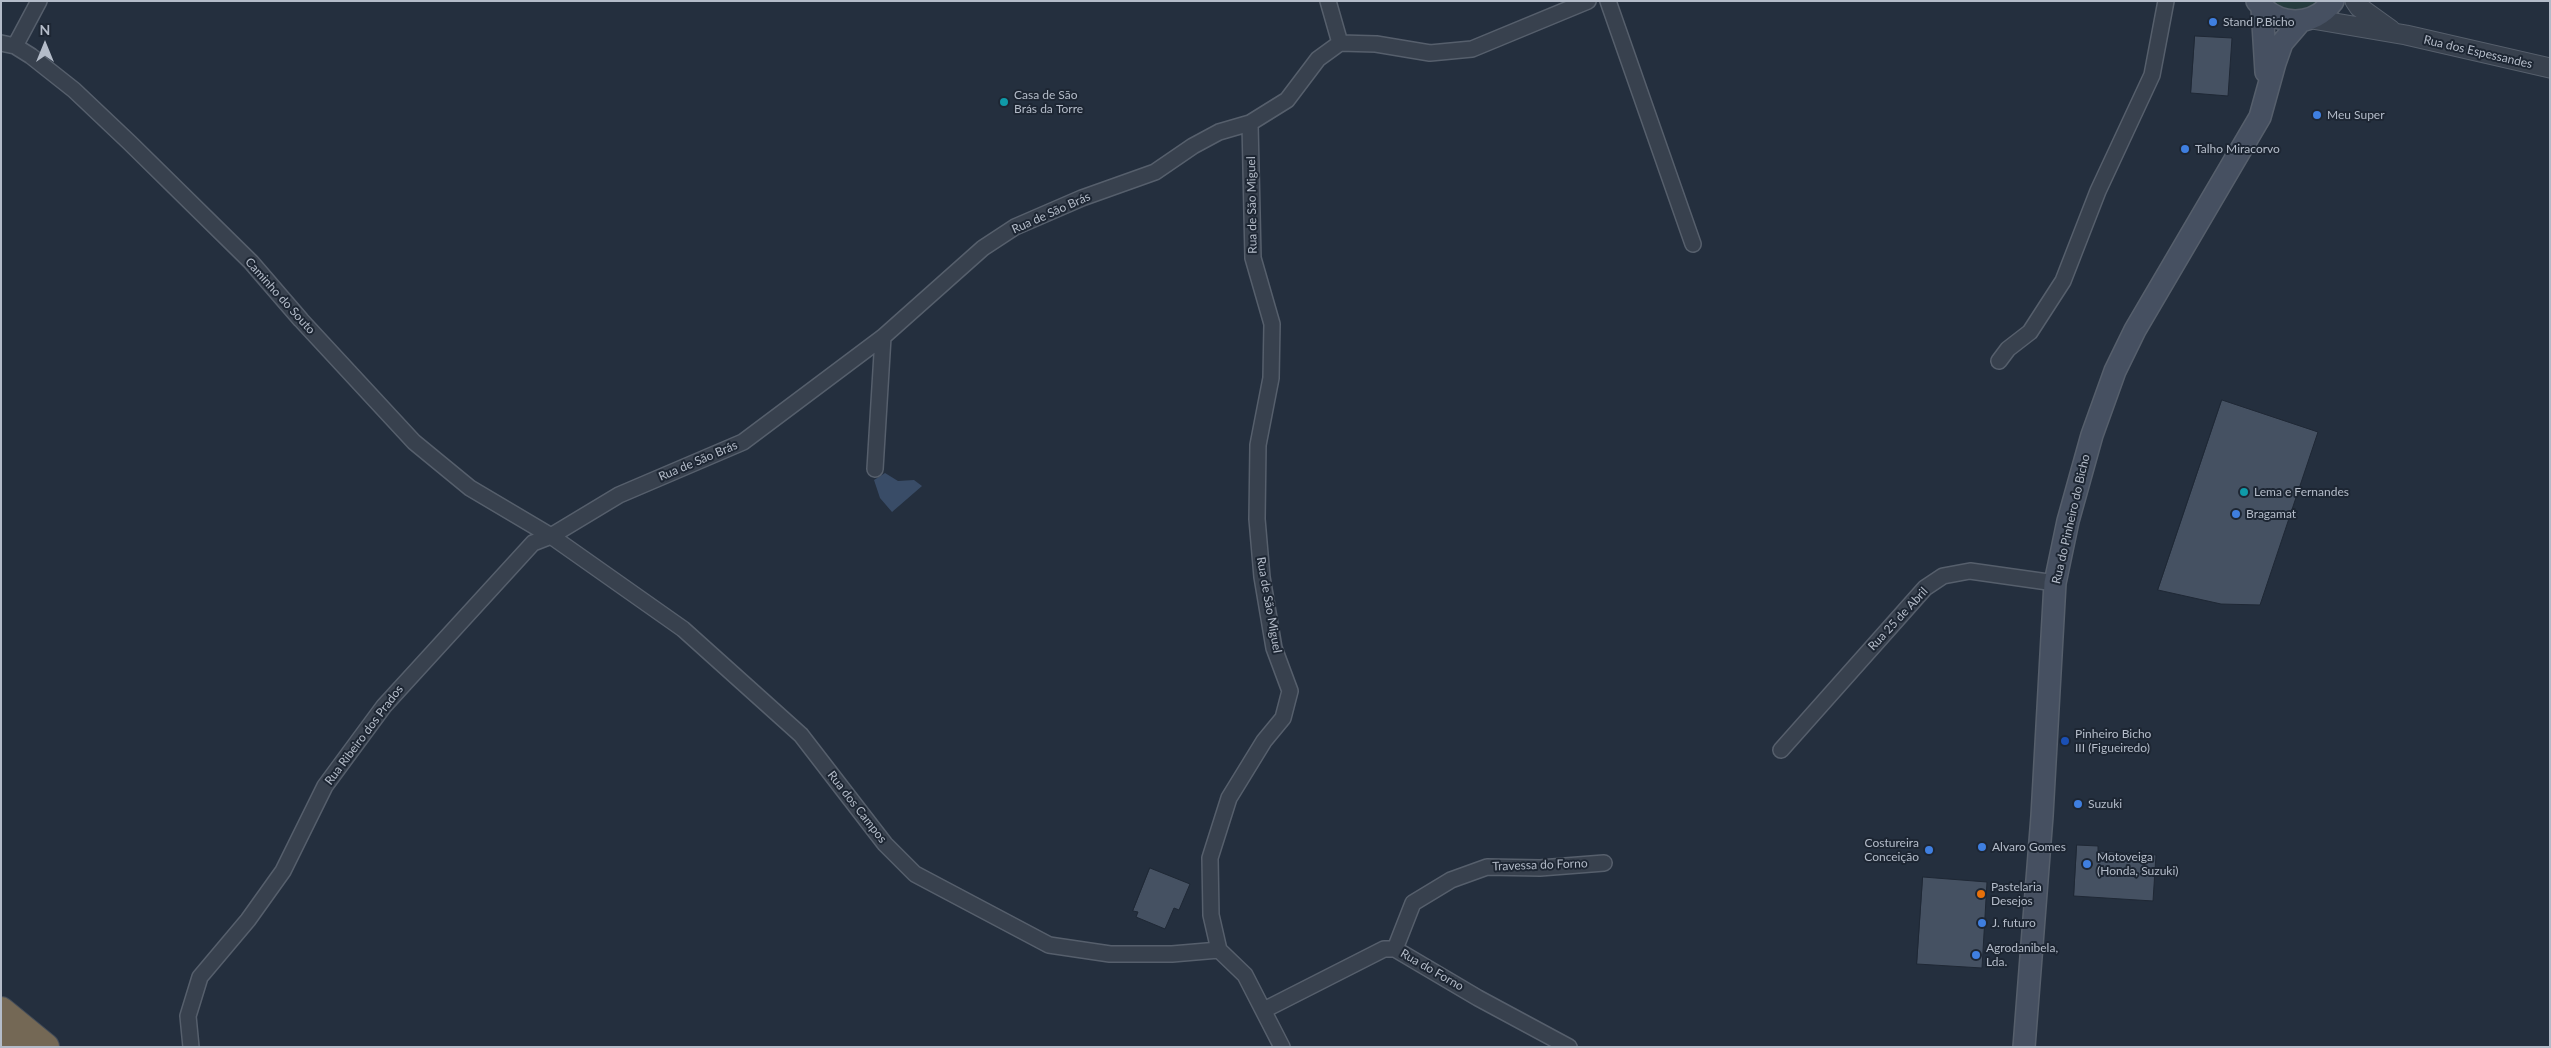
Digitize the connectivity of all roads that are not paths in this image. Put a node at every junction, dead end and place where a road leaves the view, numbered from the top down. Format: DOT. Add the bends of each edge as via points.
graph roads {
  1 [pos="39,1"];
  2 [pos="1328,1"];
  3 [pos="1588,1"];
  4 [pos="1608,1"];
  5 [pos="2166,1"];
  6 [pos="2333,1"];
  7 [pos="2355,1"];
  8 [pos="2259,5"];
  9 [pos="2306,21"];
  10 [pos="2406,35"];
  11 [pos="1340,43"];
  12 [pos="8,45"];
  13 [pos="2550,68"];
  14 [pos="2266,93"];
  15 [pos="1250,123"];
  16 [pos="1692,244"];
  17 [pos="883,337"];
  18 [pos="1999,361"];
  19 [pos="875,469"];
  20 [pos="551,536"];
  21 [pos="2055,583"];
  22 [pos="1781,750"];
  23 [pos="1604,863"];
  24 [pos="1395,949"];
  25 [pos="1219,950"];
  26 [pos="1,1010"];
  27 [pos="1264,1010"];
  28 [pos="1,1040"];
  29 [pos="10,1047"];
  30 [pos="45,1047"];
  31 [pos="191,1047"];
  32 [pos="1282,1047"];
  33 [pos="1569,1047"];
  34 [pos="2024,1047"];
  1 -- 12 [label="street"];
  2 -- 11 [label="street"];
  3 -- 11 [label="street" via="1472,49 1430,53 1376,44"];
  4 -- 16 [label="street"];
  5 -- 18 [label="street" via="2152,75 2098,191 2063,281 2030,332 2008,349"];
  6 -- 9 [label="main road, Rua do Pinheiro do Bicho" via="2327,10"];
  7 -- 10 [label="street" via="2385,28"];
  8 -- 9 [label="main road" via="2286,21"];
  8 -- 14 [label="main road, Rua do Pinheiro do Bicho" via="2265,32"];
  9 -- 10 [label="street"];
  9 -- 14 [label="main road, Rua do Pinheiro do Bicho" via="2282,43"];
  10 -- 13 [label="street, Rua dos Espessandes"];
  11 -- 15 [label="street, Rua de São Brás" via="1318,60 1288,100"];
  12 -- 20 [label="street, Caminho do Souto" via="32,56 74,90 251,262 414,442 470,488"];
  14 -- 21 [label="main road, Rua do Pinheiro do Bicho" via="2260,117 2135,330 2116,371 2092,434 2068,520"];
  15 -- 17 [label="street, Rua de São Brás" via="1219,132 1154,172 1015,227 983,248"];
  15 -- 25 [label="street, Rua de São Miguel" via="1253,258 1272,324 1271,378 1258,445 1257,519 1262,577 1274,648 1290,692 1283,718 1264,741 1229,798 1210,858 1211,915"];
  17 -- 19 [label="street"];
  17 -- 20 [label="street, Rua de São Brás" via="743,442 619,495"];
  20 -- 25 [label="street, Rua dos Campos" via="684,629 801,735 885,844 915,874 1049,945 1110,954"];
  20 -- 31 [label="street, Rua Ribeiro dos Prados" via="533,543 512,564 384,706 343,759 312,810 283,871 248,920 200,977 188,1016"];
  21 -- 22 [label="street, Rua 25 de Abril" via="1970,572 1944,576 1925,588"];
  21 -- 34 [label="main road, Rua do Pinheiro do Bicho" via="2041,833"];
  23 -- 24 [label="street, Travessa do Forno" via="1540,868 1487,866 1450,880 1413,903"];
  24 -- 27 [label="street, Rua do Forno" via="1384,949"];
  24 -- 33 [label="street, Rua do Forno"];
  25 -- 27 [label="street" via="1245,975"];
  26 -- 30 [label="highway"];
  27 -- 32 [label="street"];
  28 -- 29 [label="highway"];
}
